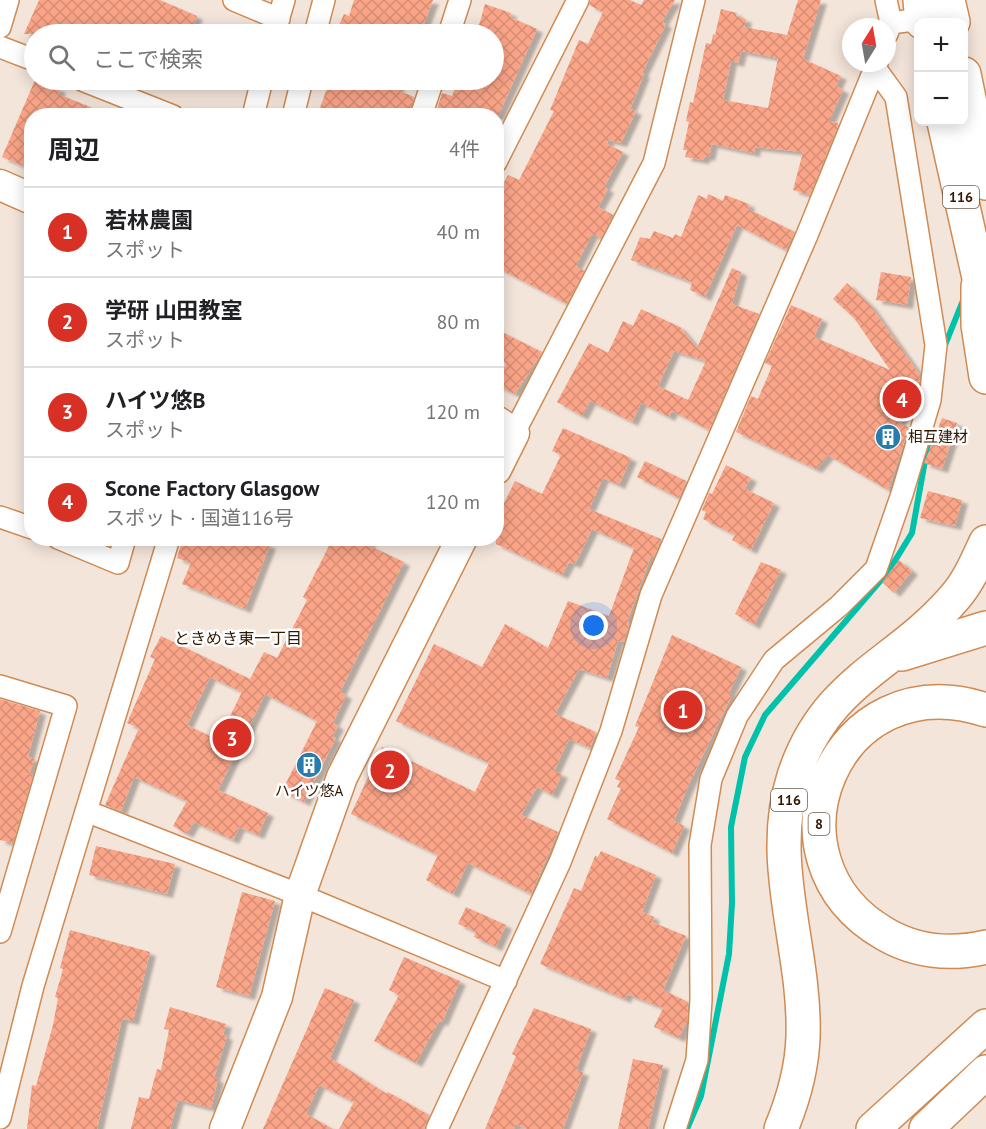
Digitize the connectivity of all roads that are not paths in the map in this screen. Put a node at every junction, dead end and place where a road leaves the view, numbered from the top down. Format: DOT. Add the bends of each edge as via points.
graph roads {
  1 [pos="8,0"];
  2 [pos="234,0"];
  3 [pos="324,0"];
  4 [pos="460,0"];
  5 [pos="578,0"];
  6 [pos="694,0"];
  7 [pos="886,0"];
  8 [pos="948,0"];
  9 [pos="279,18"];
  10 [pos="952,18"];
  11 [pos="908,20"];
  12 [pos="318,24"];
  13 [pos="452,24"];
  14 [pos="0,27"];
  15 [pos="0,47"];
  16 [pos="24,56"];
  17 [pos="874,72"];
  18 [pos="880,72"];
  19 [pos="107,90"];
  20 [pos="260,90"];
  21 [pos="299,90"];
  22 [pos="430,90"];
  23 [pos="968,96"];
  24 [pos="153,108"];
  25 [pos="255,108"];
  26 [pos="294,108"];
  27 [pos="424,108"];
  28 [pos="945,126"];
  29 [pos="504,146"];
  30 [pos="981,155"];
  31 [pos="986,183"];
  32 [pos="0,185"];
  33 [pos="24,196"];
  34 [pos="978,272"];
  35 [pos="986,309"];
  36 [pos="986,376"];
  37 [pos="505,427"];
  38 [pos="0,517"];
  39 [pos="24,525"];
  40 [pos="986,542"];
  41 [pos="77,546"];
  42 [pos="123,546"];
  43 [pos="167,546"];
  44 [pos="458,546"];
  45 [pos="986,628"];
  46 [pos="871,669"];
  47 [pos="0,686"];
  48 [pos="986,710"];
  49 [pos="86,811"];
  50 [pos="300,895"];
  51 [pos="0,932"];
  52 [pos="986,947"];
  53 [pos="506,981"];
  54 [pos="986,1026"];
  55 [pos="986,1072"];
  56 [pos="986,1092"];
  57 [pos="0,1118"];
  58 [pos="225,1129"];
  59 [pos="437,1129"];
  60 [pos="675,1129"];
  61 [pos="781,1129"];
  62 [pos="873,1129"];
  63 [pos="926,1129"];
  64 [pos="938,1129"];
  1 -- 14 [label="street"];
  2 -- 9 [label="street"];
  3 -- 12 [label="street"];
  4 -- 13 [label="street"];
  5 -- 29 [label="street"];
  6 -- 37 [label="street" via="654,163"];
  7 -- 11 [label="street"];
  8 -- 10 [label="highway"];
  15 -- 16 [label="street"];
  17 -- 53 [label="street" via="651,595 611,731 560,862"];
  18 -- 60 [label="street" via="896,97 936,345 930,400 876,569 774,660 737,716 711,779 699,845 701,1000 697,1060"];
  19 -- 24 [label="street"];
  20 -- 25 [label="street"];
  21 -- 26 [label="street"];
  22 -- 27 [label="street"];
  23 -- 30 [label="highway, 116"];
  28 -- 34 [label="highway, 116"];
  30 -- 31 [label="highway, 116"];
  32 -- 33 [label="street"];
  34 -- 35 [label="highway, 116"];
  34 -- 36 [label="highway, 116" via="978,325"];
  38 -- 39 [label="street"];
  40 -- 46 [label="highway, 116" via="956,596 929,624"];
  41 -- 42 [label="street" via="118,563"];
  43 -- 49 [label="street"];
  44 -- 50 [label="street" via="342,777"];
  45 -- 46 [label="highway" via="911,651"];
  46 -- 61 [label="highway, 116" via="822,717 802,756 786,811 782,847 803,1037 793,1096"];
  47 -- 51 [label="street" via="66,706"];
  48 -- 52 [label="highway, 8" via="961,702 929,700 895,709 865,726 841,751 824,785 819,818 821,849 828,873 870,926 900,943 930,951"];
  49 -- 50 [label="street"];
  49 -- 57 [label="street" via="33,986"];
  50 -- 53 [label="street"];
  50 -- 58 [label="street" via="277,997"];
  53 -- 59 [label="street"];
  54 -- 62 [label="highway"];
  55 -- 63 [label="highway"];
  56 -- 64 [label="highway"];
}
